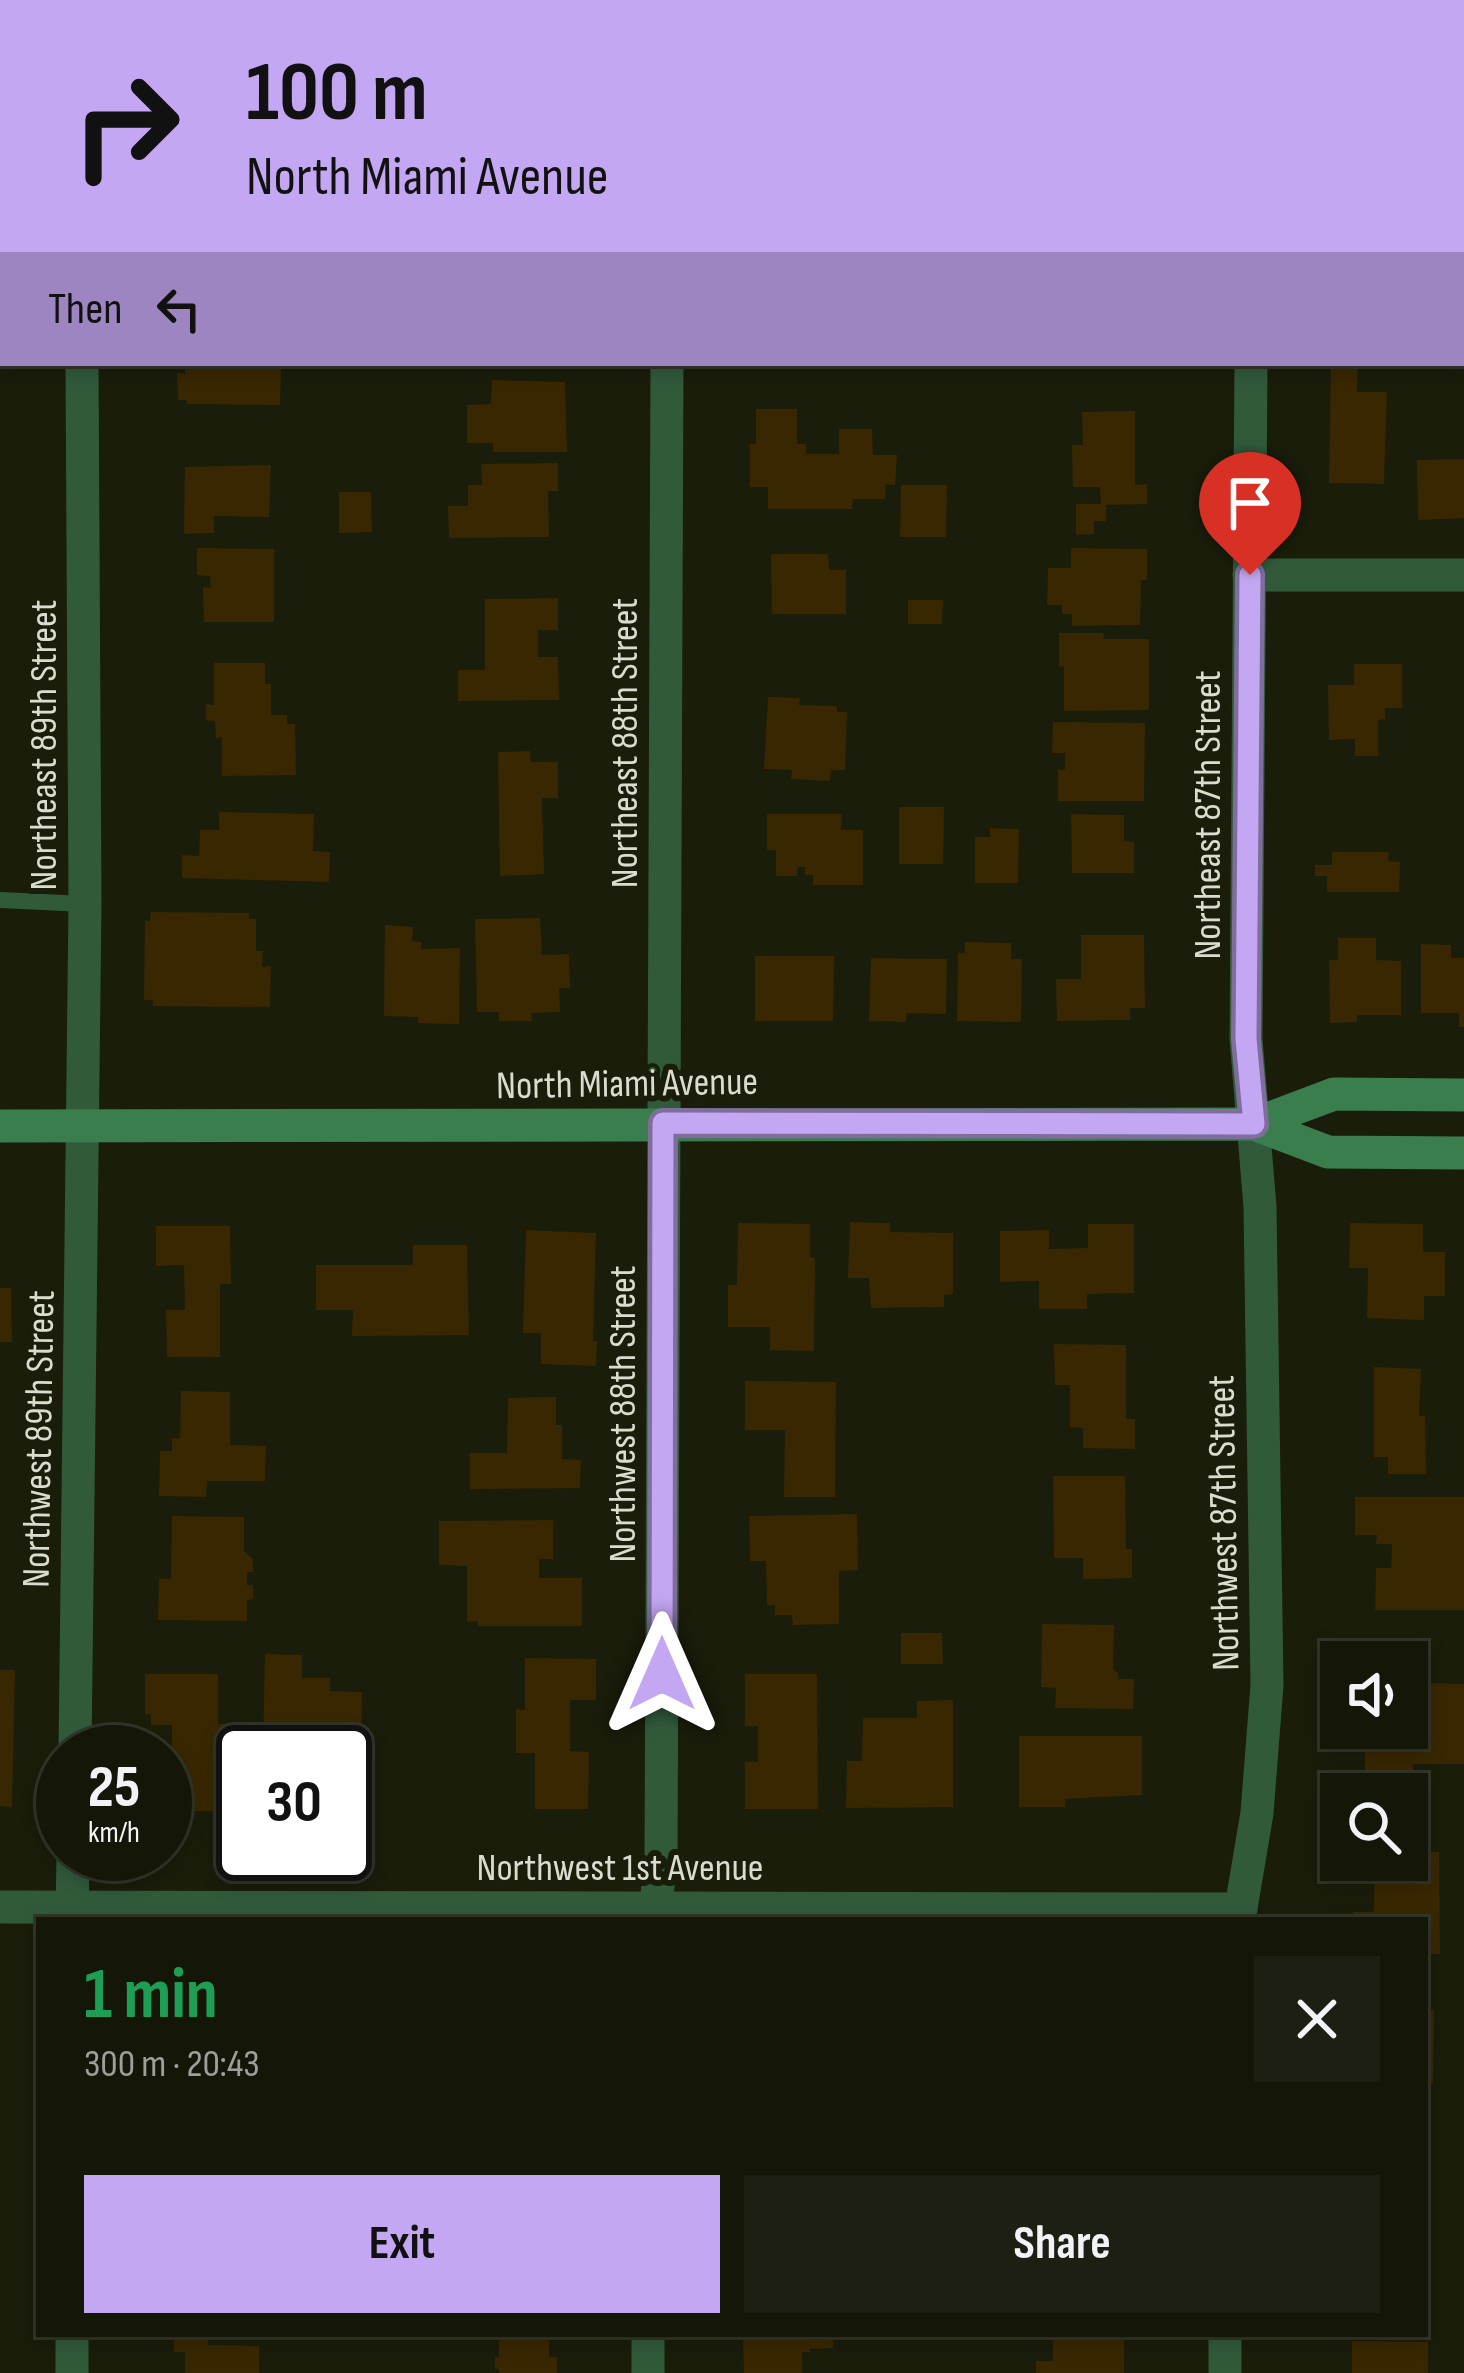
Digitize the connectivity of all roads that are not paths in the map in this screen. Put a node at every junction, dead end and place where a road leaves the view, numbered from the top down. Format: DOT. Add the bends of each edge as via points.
graph roads {
  1 [pos="82,366"];
  2 [pos="667,366"];
  3 [pos="1250,366"];
  4 [pos="1250,575"];
  5 [pos="1464,575"];
  6 [pos="0,899"];
  7 [pos="86,904"];
  8 [pos="1464,1095"];
  9 [pos="663,1123"];
  10 [pos="1254,1124"];
  11 [pos="0,1126"];
  12 [pos="83,1126"];
  13 [pos="1464,1153"];
  14 [pos="74,1725"];
  15 [pos="73,1881"];
  16 [pos="0,1907"];
  17 [pos="73,1913"];
  18 [pos="654,1914"];
  19 [pos="1240,1915"];
  20 [pos="72,2337"];
  21 [pos="648,2337"];
  22 [pos="1225,2337"];
  23 [pos="72,2373"];
  24 [pos="648,2373"];
  25 [pos="1225,2373"];
  1 -- 7 [label="street, Northeast 89th Street"];
  2 -- 9 [label="street, Northeast 88th Street"];
  3 -- 4 [label="street, Northeast 87th Street"];
  4 -- 5 [label="street"];
  4 -- 10 [label="street, Northeast 87th Street" via="1246,1039"];
  6 -- 7 [label="lane"];
  7 -- 12 [label="street, Northeast 89th Street"];
  8 -- 10 [label="main road, North Miami Avenue" via="1334,1094"];
  9 -- 10 [label="main road, North Miami Avenue"];
  9 -- 12 [label="main road, North Miami Avenue"];
  9 -- 18 [label="street, Northwest 88th Street" via="661,1838"];
  10 -- 13 [label="main road, North Miami Avenue" via="1328,1152"];
  10 -- 19 [label="street, Northwest 87th Street" via="1267,1685"];
  11 -- 12 [label="main road, North Miami Avenue"];
  12 -- 14 [label="street, Northwest 89th Street"];
  15 -- 17 [label="street"];
  16 -- 17 [label="street, Northwest 1st Avenue"];
  17 -- 18 [label="street, Northwest 1st Avenue"];
  18 -- 19 [label="street, Northwest 1st Avenue"];
  20 -- 23 [label="street"];
  21 -- 24 [label="street"];
  22 -- 25 [label="street"];
}
